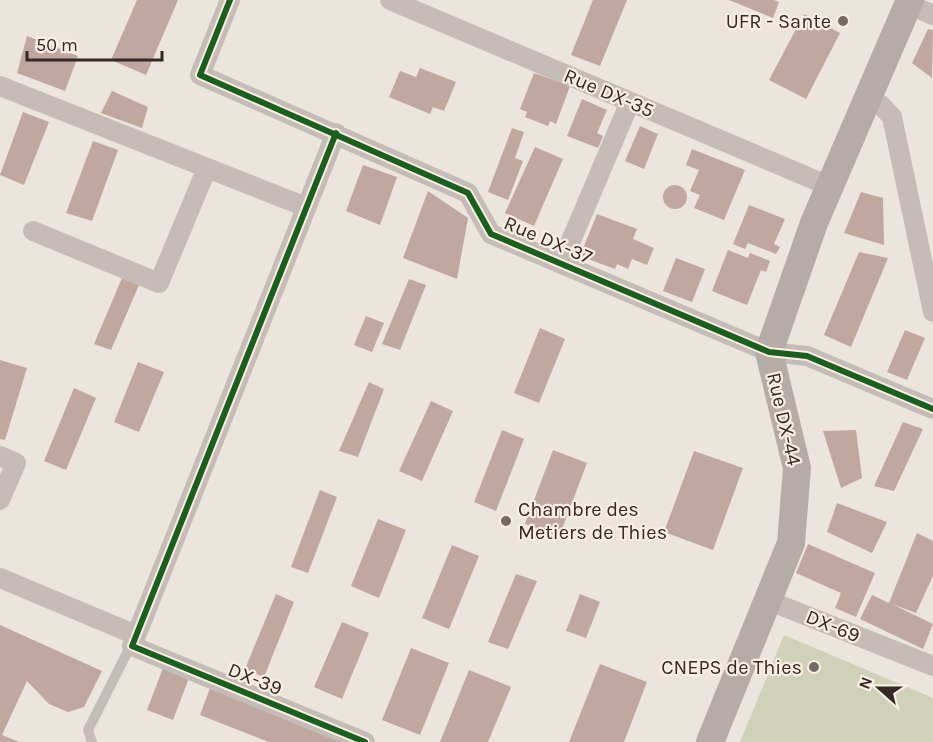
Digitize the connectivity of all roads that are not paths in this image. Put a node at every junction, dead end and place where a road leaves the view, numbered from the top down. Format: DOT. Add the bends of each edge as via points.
graph roads {
  1 [pos="230,0"];
  2 [pos="390,0"];
  3 [pos="917,6"];
  4 [pos="0,86"];
  5 [pos="867,97"];
  6 [pos="630,102"];
  7 [pos="336,133"];
  8 [pos="207,168"];
  9 [pos="829,186"];
  10 [pos="306,207"];
  11 [pos="33,231"];
  12 [pos="561,264"];
  13 [pos="933,312"];
  14 [pos="769,352"];
  15 [pos="933,409"];
  16 [pos="0,456"];
  17 [pos="0,500"];
  18 [pos="0,578"];
  19 [pos="767,600"];
  20 [pos="134,640"];
  21 [pos="933,666"];
  22 [pos="92,742"];
  23 [pos="365,742"];
  24 [pos="710,742"];
  1 -- 7 [label="street, Rue DX-37" via="200,75"];
  2 -- 6 [label="street, Rue DX-35"];
  3 -- 5 [label="street, Rue DX-44"];
  4 -- 8 [label="street"];
  5 -- 9 [label="street, Rue DX-44"];
  5 -- 13 [label="street" via="892,117"];
  6 -- 9 [label="street, Rue DX-35"];
  6 -- 12 [label="street"];
  7 -- 10 [label="street"];
  7 -- 12 [label="street, Rue DX-37" via="468,193 490,234"];
  8 -- 10 [label="street"];
  8 -- 11 [label="street" via="159,283"];
  9 -- 14 [label="street, Rue DX-44"];
  10 -- 20 [label="street"];
  12 -- 14 [label="street, Rue DX-37"];
  14 -- 15 [label="street, Rue DX-37" via="807,356"];
  14 -- 19 [label="street, Rue DX-44" via="796,468 791,543"];
  16 -- 17 [label="street" via="16,463"];
  18 -- 20 [label="street, DX-39"];
  19 -- 21 [label="street, DX-69"];
  19 -- 24 [label="street, Rue DX-44"];
  20 -- 22 [label="lane" via="88,730"];
  20 -- 23 [label="street, DX-39"];
}
